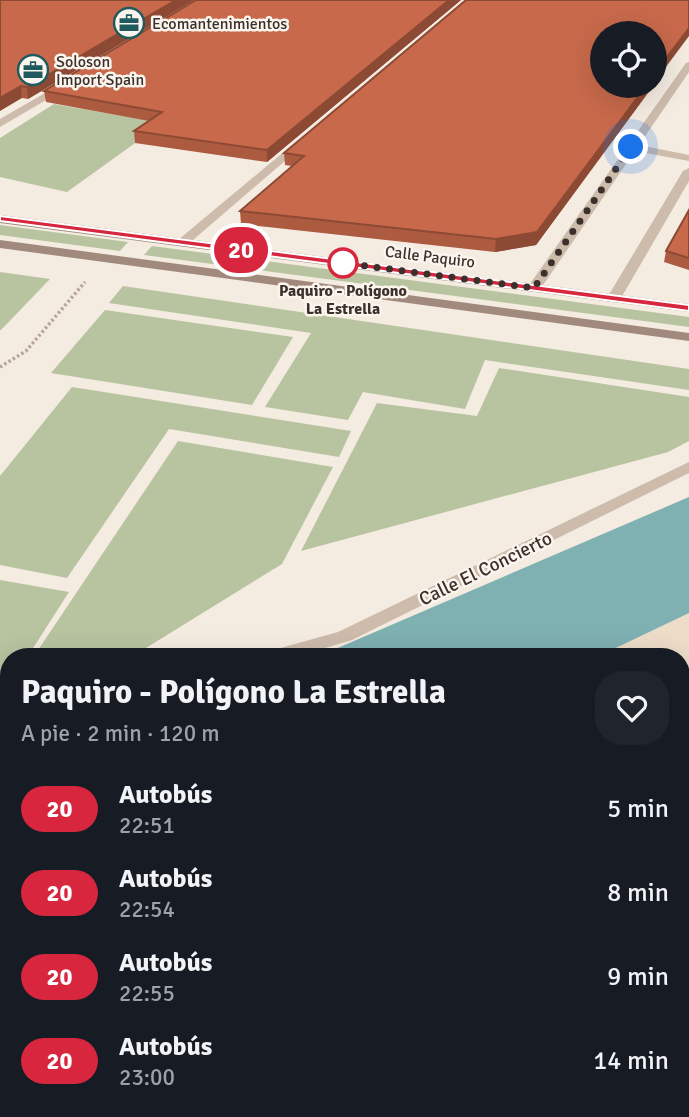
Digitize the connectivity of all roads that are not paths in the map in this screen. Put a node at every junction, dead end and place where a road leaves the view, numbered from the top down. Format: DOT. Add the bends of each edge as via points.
graph roads {
  1 [pos="688,67"];
  2 [pos="80,76"];
  3 [pos="0,124"];
  4 [pos="312,133"];
  5 [pos="631,147"];
  6 [pos="689,158"];
  7 [pos="689,171"];
  8 [pos="0,219"];
  9 [pos="182,243"];
  10 [pos="0,244"];
  11 [pos="534,288"];
  12 [pos="614,298"];
  13 [pos="689,308"];
  14 [pos="689,337"];
  15 [pos="689,467"];
  16 [pos="304,648"];
  1 -- 5 [label="street"];
  2 -- 3 [label="street"];
  4 -- 9 [label="street"];
  5 -- 6 [label="street"];
  5 -- 11 [label="street"];
  7 -- 12 [label="street"];
  8 -- 9 [label="main road, Calle Paquiro"];
  9 -- 11 [label="main road, Calle Paquiro"];
  10 -- 14 [label="main road"];
  11 -- 12 [label="main road, Calle Paquiro"];
  12 -- 13 [label="main road, Calle Paquiro"];
  15 -- 16 [label="street, Calle El Concierto" via="345,636"];
}
